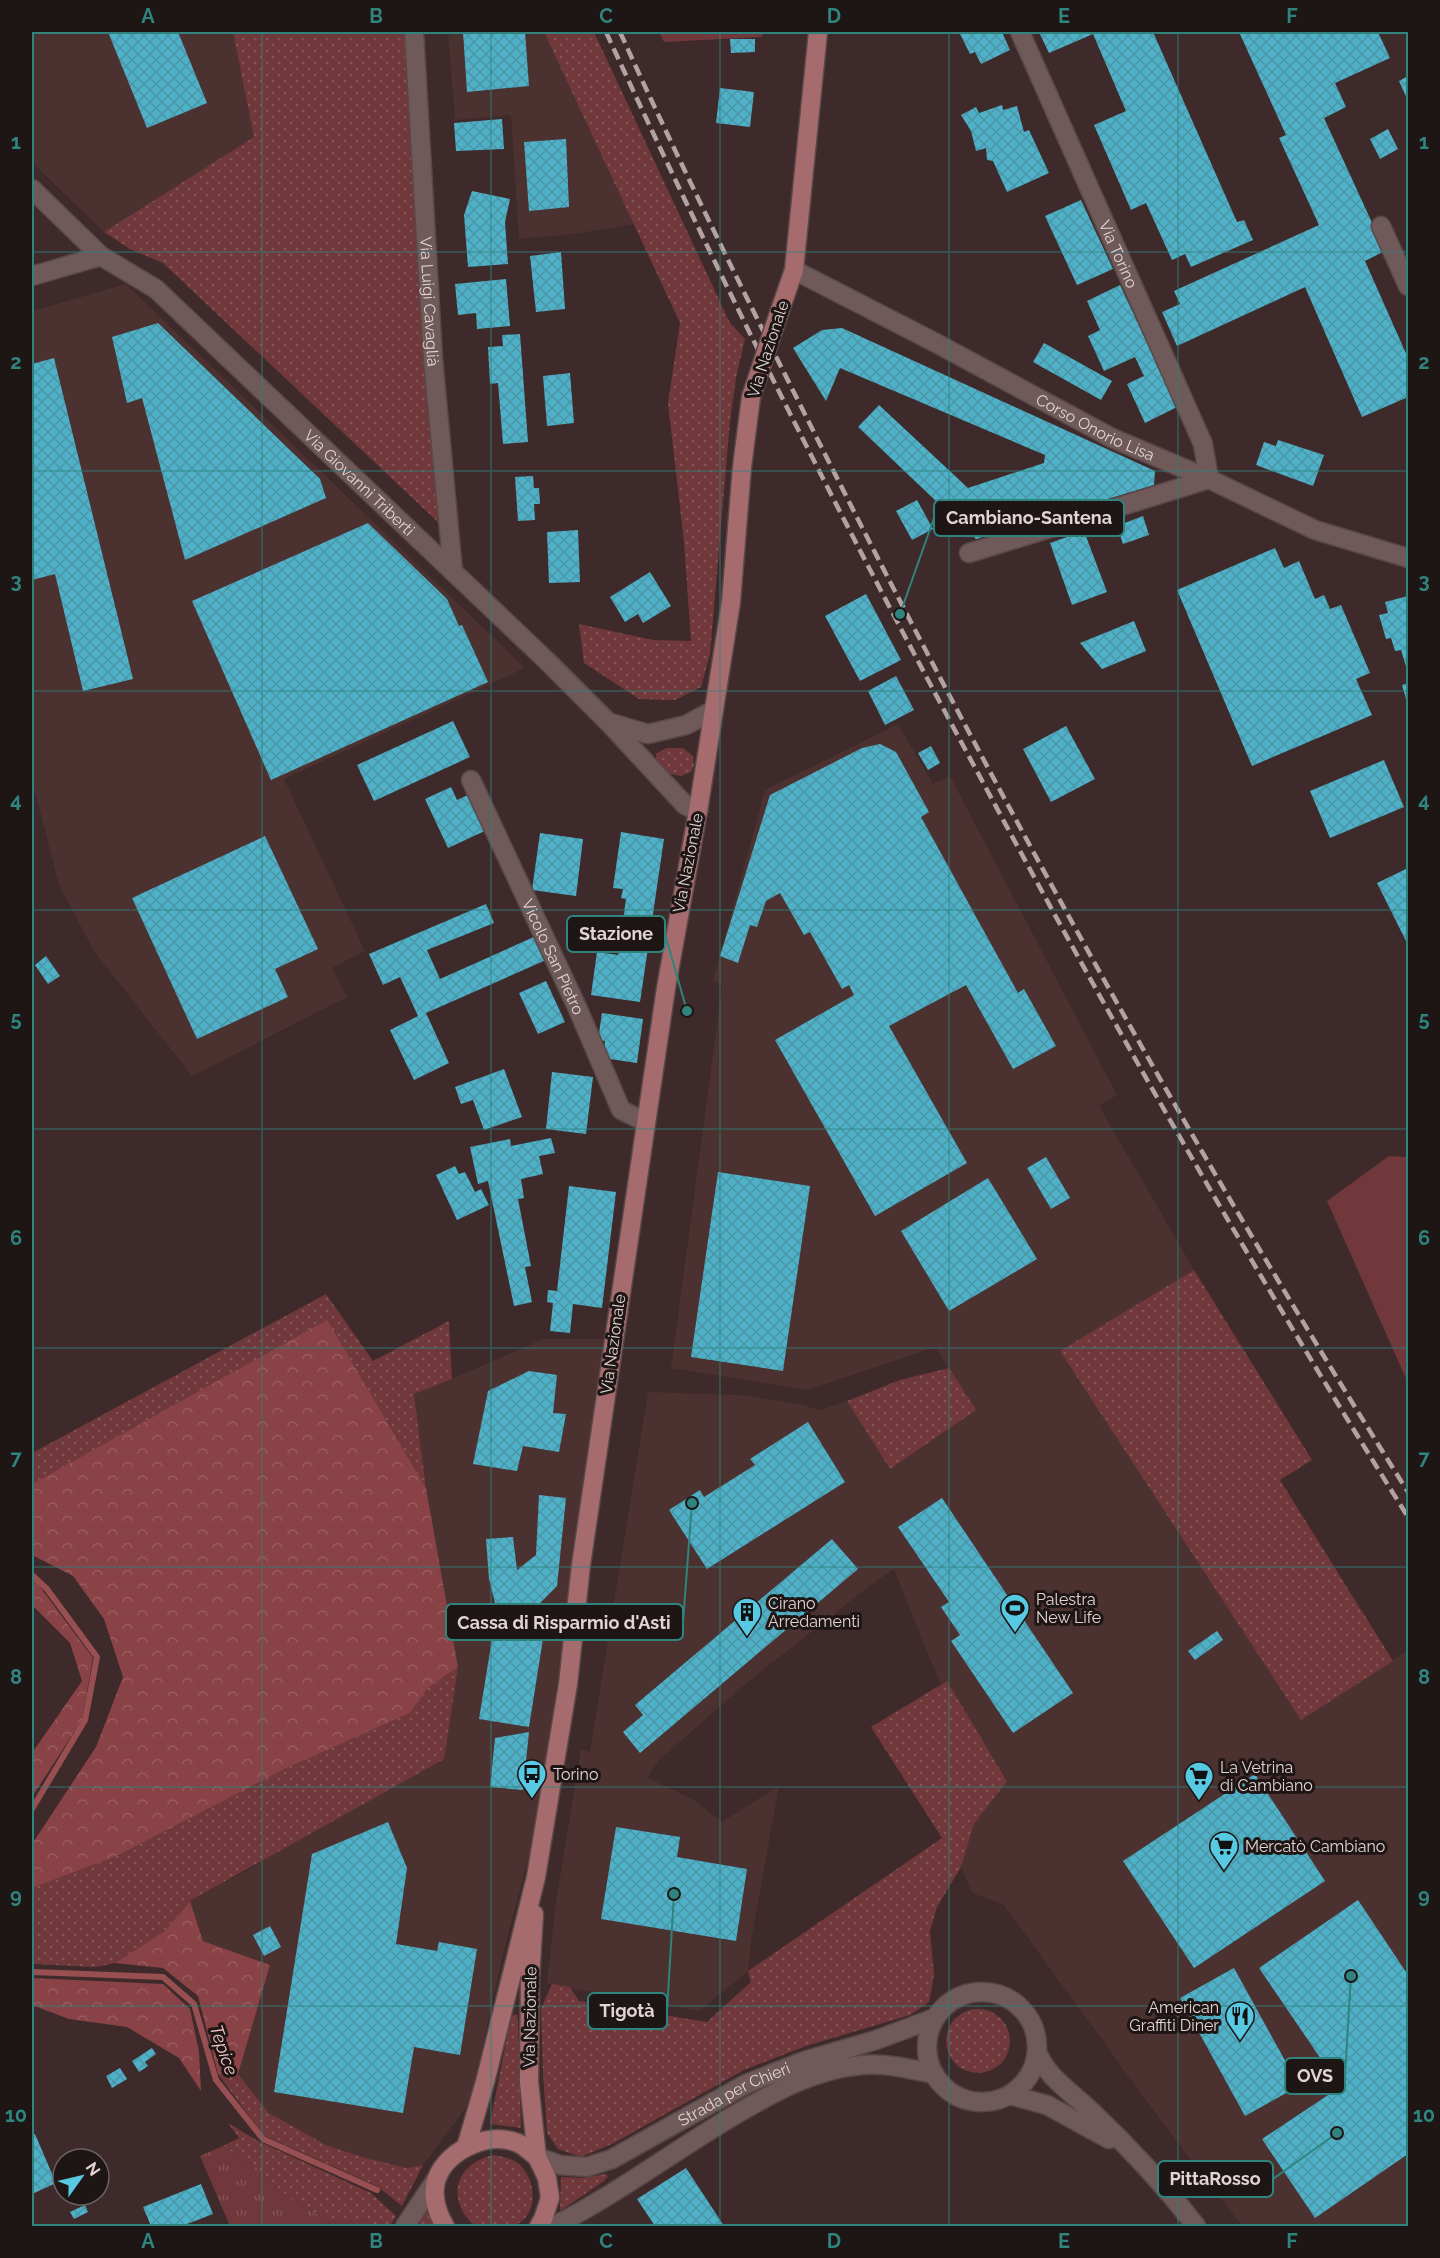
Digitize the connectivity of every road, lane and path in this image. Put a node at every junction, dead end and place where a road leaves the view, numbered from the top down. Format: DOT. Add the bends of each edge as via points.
graph roads {
  1 [pos="414,32"];
  2 [pos="818,32"];
  3 [pos="1020,32"];
  4 [pos="32,189"];
  5 [pos="1381,226"];
  6 [pos="100,256"];
  7 [pos="794,270"];
  8 [pos="32,276"];
  9 [pos="1408,286"];
  10 [pos="1209,479"];
  11 [pos="969,553"];
  12 [pos="1408,558"];
  13 [pos="453,572"];
  14 [pos="714,711"];
  15 [pos="609,723"];
  16 [pos="471,780"];
  17 [pos="698,811"];
  18 [pos="646,1122"];
  19 [pos="536,1876"];
  20 [pos="935,2018"];
  21 [pos="1037,2052"];
  22 [pos="934,2074"];
  23 [pos="1010,2095"];
  24 [pos="466,2147"];
  25 [pos="1131,2152"];
  26 [pos="537,2157"];
  27 [pos="436,2178"];
  28 [pos="405,2226"];
  29 [pos="445,2226"];
  30 [pos="539,2226"];
  31 [pos="554,2226"];
  32 [pos="1196,2226"];
  1 -- 13 [label="street, Via Luigi Cavaglià" via="433,359"];
  2 -- 7 [label="main road, Via Nazionale"];
  3 -- 10 [label="street, Via Torino" via="1203,444"];
  4 -- 6 [label="street, Via Giovanni Triberti"];
  5 -- 9 [label="street"];
  6 -- 8 [label="street"];
  6 -- 13 [label="street, Via Giovanni Triberti" via="156,289"];
  7 -- 10 [label="street, Corso Onorio Lisa" via="1112,438"];
  7 -- 14 [label="main road, Via Nazionale, bridge" via="751,397 731,602"];
  10 -- 11 [label="street"];
  10 -- 12 [label="street, Corso Onorio Lisa" via="1315,530"];
  13 -- 15 [label="street, Via Giovanni Triberti"];
  14 -- 15 [label="street, Via Giovanni Triberti" via="686,725 648,734"];
  14 -- 17 [label="main road, Via Nazionale"];
  15 -- 17 [label="street, Via Giovanni Triberti" via="685,805"];
  16 -- 18 [label="street, Vicolo San Pietro" via="621,1110"];
  17 -- 18 [label="main road, Via Nazionale" via="669,966"];
  18 -- 19 [label="main road, Via Nazionale" via="581,1564 568,1684"];
  19 -- 24 [label="main road, Via Nazionale"];
  19 -- 26 [label="main road, Via Nazionale" via="530,1978 530,2082"];
  20 -- 21 [label="street" via="966,1995 996,1994 1010,2000 1031,2022"];
  20 -- 22 [label="street" via="927,2046"];
  20 -- 26 [label="street, Strada per Chieri" via="746,2084 612,2159 587,2167"];
  21 -- 23 [label="street" via="1029,2077"];
  21 -- 25 [label="street" via="1055,2079"];
  22 -- 23 [label="street" via="945,2088 968,2100 994,2101"];
  22 -- 31 [label="street, Strada per Chieri" via="905,2067 864,2065 828,2071 790,2085 712,2128"];
  23 -- 25 [label="street" via="1047,2106"];
  24 -- 26 [label="main road" via="493,2139 518,2143"];
  24 -- 27 [label="main road" via="448,2160"];
  25 -- 32 [label="street"];
  26 -- 30 [label="main road, Via Nazionale" via="547,2178 550,2198"];
  27 -- 28 [label="street"];
  27 -- 29 [label="main road" via="435,2202"];
}
